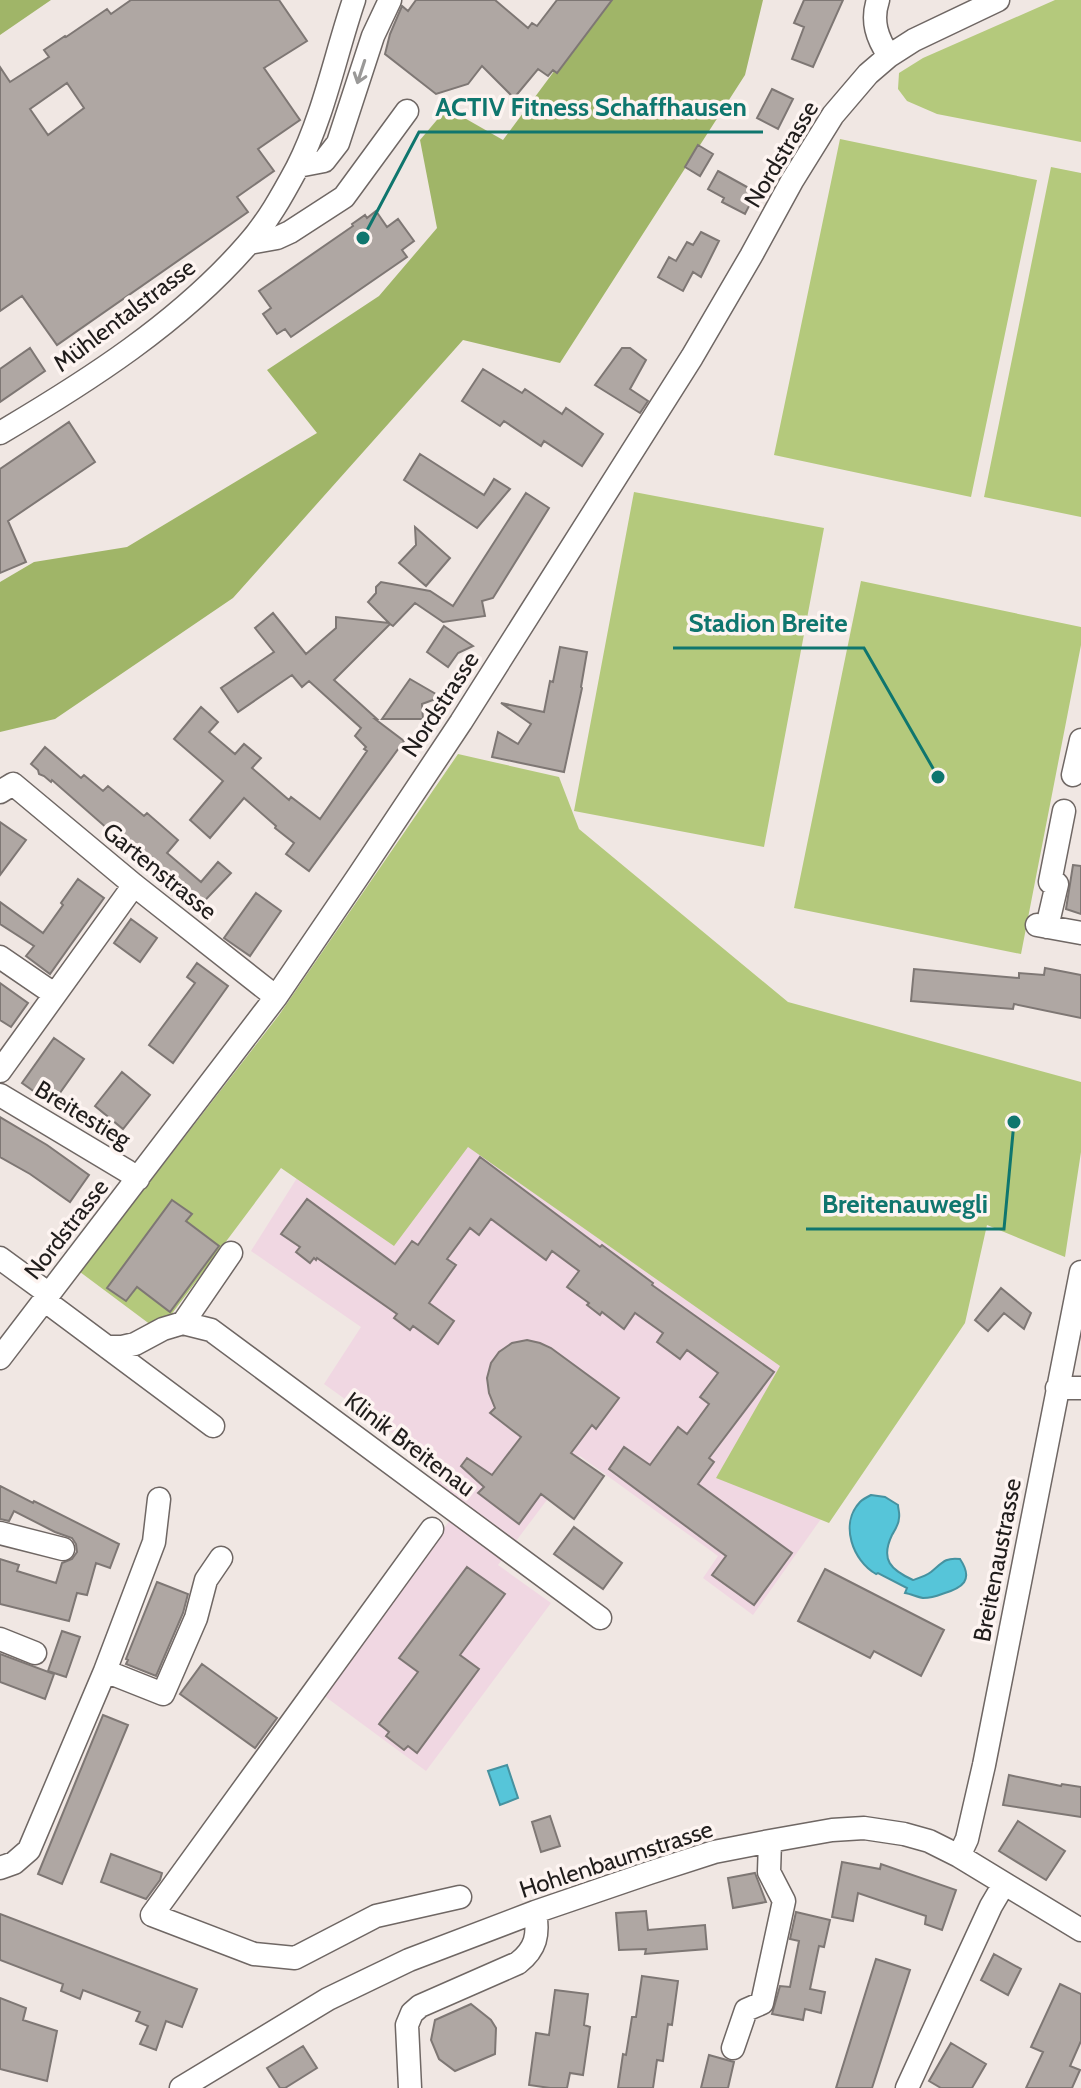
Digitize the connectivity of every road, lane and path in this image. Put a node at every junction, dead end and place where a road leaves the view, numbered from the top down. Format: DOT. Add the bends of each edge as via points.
graph roads {
  1 [pos="354,0"];
  2 [pos="390,0"];
  3 [pos="878,0"];
  4 [pos="998,0"];
  5 [pos="889,56"];
  6 [pos="407,111"];
  7 [pos="298,166"];
  8 [pos="249,243"];
  9 [pos="0,433"];
  10 [pos="1081,740"];
  11 [pos="1073,775"];
  12 [pos="6,788"];
  13 [pos="1064,811"];
  14 [pos="134,885"];
  15 [pos="1081,933"];
  16 [pos="0,957"];
  17 [pos="54,994"];
  18 [pos="276,997"];
  19 [pos="0,1071"];
  20 [pos="0,1095"];
  21 [pos="138,1179"];
  22 [pos="231,1253"];
  23 [pos="0,1258"];
  24 [pos="1080,1279"];
  25 [pos="46,1297"];
  26 [pos="183,1323"];
  27 [pos="1074,1335"];
  28 [pos="107,1347"];
  29 [pos="0,1358"];
  30 [pos="1057,1388"];
  31 [pos="1081,1388"];
  32 [pos="213,1426"];
  33 [pos="159,1499"];
  34 [pos="432,1529"];
  35 [pos="0,1533"];
  36 [pos="63,1549"];
  37 [pos="221,1558"];
  38 [pos="600,1618"];
  39 [pos="0,1639"];
  40 [pos="35,1653"];
  41 [pos="105,1671"];
  42 [pos="770,1841"];
  43 [pos="959,1856"];
  44 [pos="0,1868"];
  45 [pos="1004,1884"];
  46 [pos="460,1897"];
  47 [pos="535,1912"];
  48 [pos="1081,1930"];
  49 [pos="733,2048"];
  50 [pos="203,2082"];
  51 [pos="181,2088"];
  52 [pos="410,2088"];
  53 [pos="907,2088"];
  1 -- 7 [label="street, Mühlentalstrasse"];
  2 -- 7 [label="street, one-way" via="338,143 324,161"];
  3 -- 5 [label="street" via="874,26"];
  4 -- 5 [label="street, Nordstrasse"];
  5 -- 18 [label="street, Nordstrasse" via="824,128 676,383 461,722"];
  6 -- 8 [label="street" via="344,197 290,232"];
  7 -- 8 [label="street, Mühlentalstrasse"];
  8 -- 9 [label="street, Mühlentalstrasse" via="206,289 129,350"];
  10 -- 11 [label="street"];
  12 -- 14 [label="street, Gartenstrasse"];
  13 -- 15 [label="street" via="1050,882 1057,884 1042,926"];
  14 -- 17 [label="street"];
  14 -- 18 [label="street, Gartenstrasse"];
  16 -- 17 [label="street"];
  17 -- 19 [label="street"];
  18 -- 21 [label="street, Nordstrasse"];
  20 -- 21 [label="street, Breitestieg"];
  21 -- 25 [label="street, Nordstrasse"];
  22 -- 26 [label="street"];
  23 -- 25 [label="street"];
  24 -- 27 [label="street, Breitenaustrasse"];
  25 -- 28 [label="street"];
  25 -- 29 [label="street, Nordstrasse"];
  26 -- 28 [label="street" via="135,1344"];
  26 -- 38 [label="street, Klinik Breitenau" via="211,1330"];
  27 -- 30 [label="street, Breitenaustrasse"];
  28 -- 32 [label="street"];
  30 -- 31 [label="street"];
  30 -- 43 [label="street, Breitenaustrasse" via="984,1765"];
  33 -- 41 [label="street" via="154,1542"];
  34 -- 46 [label="street" via="152,1915 254,1954 295,1958 376,1916"];
  35 -- 36 [label="street"];
  37 -- 41 [label="street" via="206,1580 196,1618 163,1694"];
  39 -- 40 [label="street"];
  41 -- 44 [label="street" via="29,1850"];
  42 -- 43 [label="street, Hohlenbaumstrasse" via="832,1830 878,1829 929,1841"];
  42 -- 47 [label="street, Hohlenbaumstrasse" via="714,1852"];
  42 -- 49 [label="street" via="769,1872 784,1901 762,2003 746,2010"];
  43 -- 45 [label="street, Hohlenbaumstrasse"];
  45 -- 48 [label="street, Hohlenbaumstrasse"];
  45 -- 53 [label="street"];
  47 -- 50 [label="street, Hohlenbaumstrasse" via="409,1960 328,1999"];
  47 -- 52 [label="street" via="538,1930 528,1956 412,2013 407,2025"];
  50 -- 51 [label="street, Hohlenbaumstrasse"];
}
